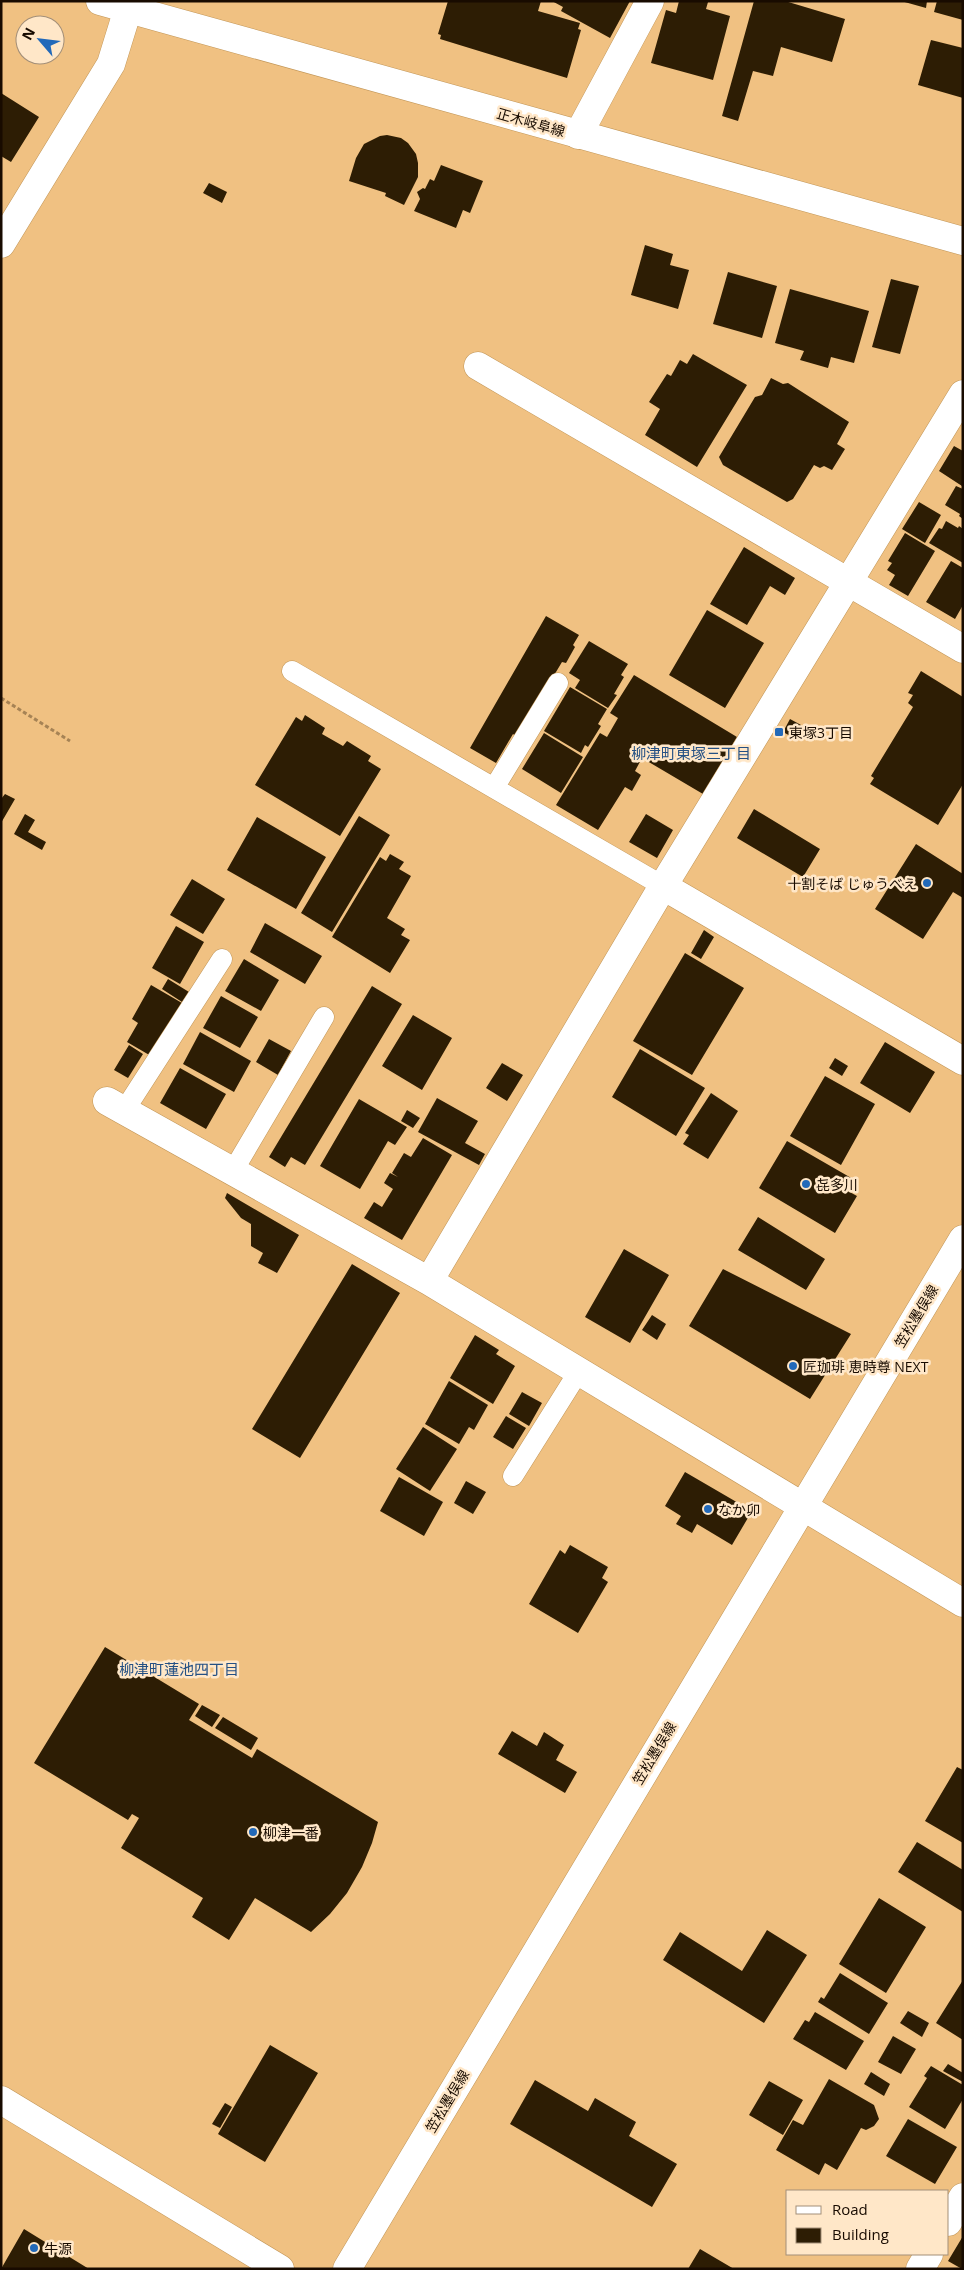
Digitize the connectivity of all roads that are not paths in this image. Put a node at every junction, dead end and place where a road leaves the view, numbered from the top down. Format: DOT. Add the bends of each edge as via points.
graph roads {
  1 [pos="100,1"];
  2 [pos="650,1"];
  3 [pos="128,9"];
  4 [pos="578,135"];
  5 [pos="963,241"];
  6 [pos="1,244"];
  7 [pos="478,366"];
  8 [pos="963,394"];
  9 [pos="848,582"];
  10 [pos="963,649"];
  11 [pos="292,671"];
  12 [pos="558,683"];
  13 [pos="494,788"];
  14 [pos="663,886"];
  15 [pos="222,960"];
  16 [pos="324,1017"];
  17 [pos="963,1061"];
  18 [pos="115,1106"];
  19 [pos="233,1171"];
  20 [pos="963,1239"];
  21 [pos="429,1281"];
  22 [pos="579,1371"];
  23 [pos="513,1476"];
  24 [pos="802,1506"];
  25 [pos="963,1603"];
  26 [pos="1,2100"];
  27 [pos="963,2198"];
  28 [pos="949,2220"];
  29 [pos="928,2255"];
  30 [pos="280,2269"];
  31 [pos="347,2269"];
  32 [pos="920,2269"];
  1 -- 3 [label="street, 正木岐阜線"];
  2 -- 4 [label="street"];
  3 -- 4 [label="street, 正木岐阜線"];
  3 -- 6 [label="street" via="111,64"];
  4 -- 5 [label="street, 正木岐阜線"];
  7 -- 9 [label="street"];
  8 -- 9 [label="street"];
  9 -- 10 [label="street"];
  9 -- 14 [label="street"];
  11 -- 13 [label="lane"];
  12 -- 13 [label="lane"];
  13 -- 14 [label="lane"];
  14 -- 17 [label="street"];
  14 -- 21 [label="street"];
  15 -- 18 [label="lane"];
  16 -- 19 [label="lane"];
  18 -- 19 [label="street"];
  19 -- 21 [label="street"];
  20 -- 24 [label="street, 笠松墨俣線"];
  21 -- 22 [label="street"];
  22 -- 23 [label="lane"];
  22 -- 24 [label="street"];
  24 -- 25 [label="street"];
  24 -- 31 [label="street, 笠松墨俣線"];
  26 -- 30 [label="street"];
  27 -- 28 [label="street"];
  29 -- 32 [label="street"];
}
